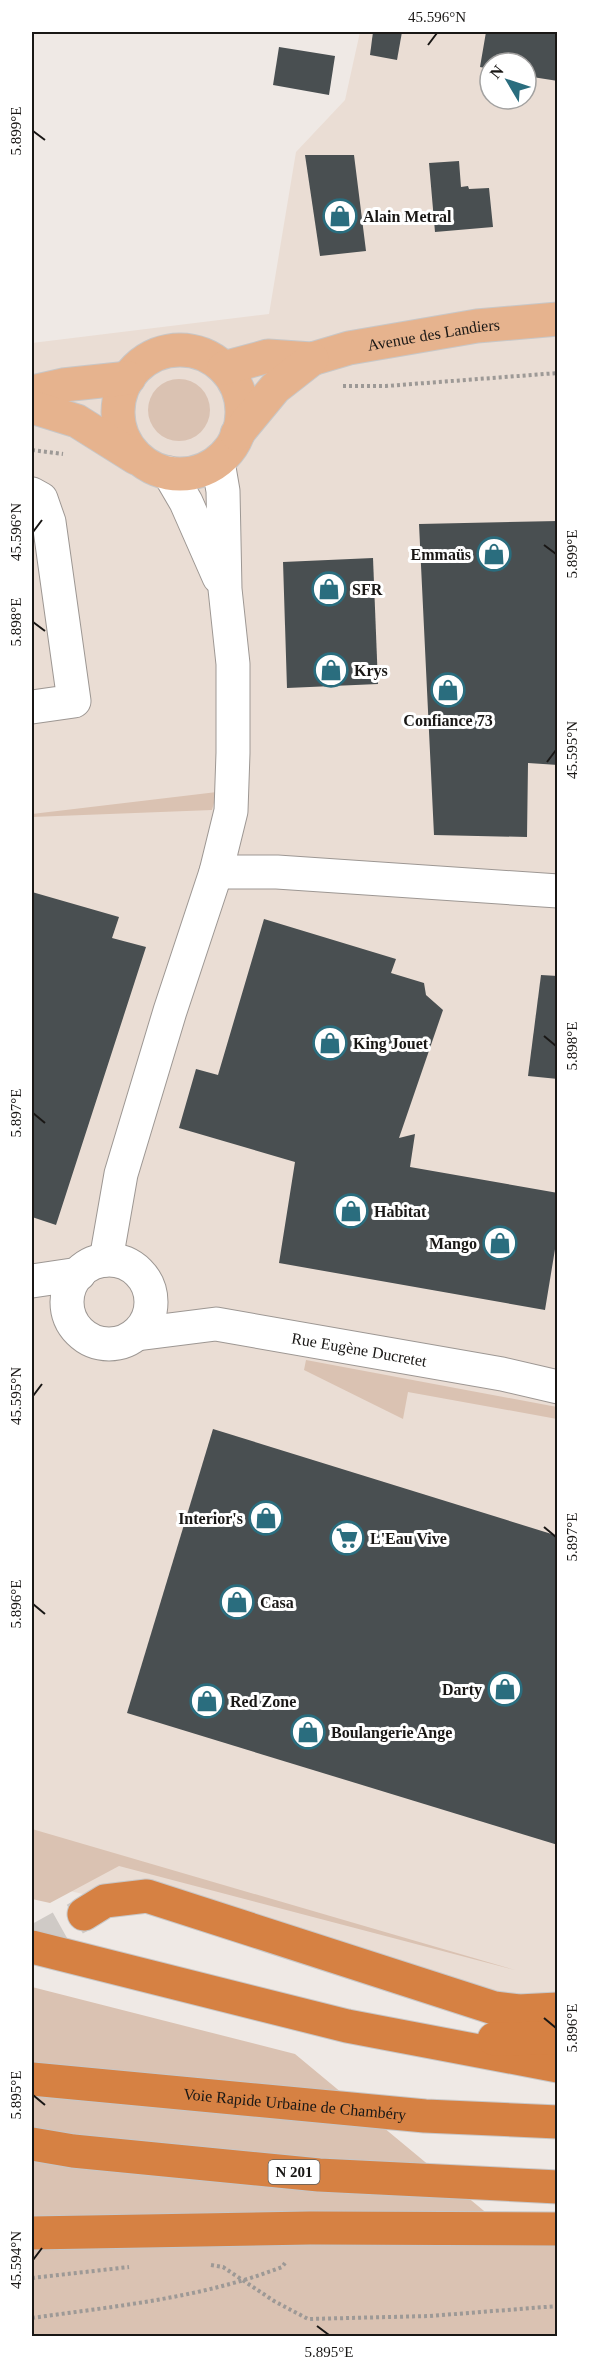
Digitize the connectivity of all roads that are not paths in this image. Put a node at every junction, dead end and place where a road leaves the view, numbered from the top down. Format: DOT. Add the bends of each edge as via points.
graph roads {
  1 [pos="558,319"];
  2 [pos="312,359"];
  3 [pos="224,368"];
  4 [pos="129,378"];
  5 [pos="32,392"];
  6 [pos="32,407"];
  7 [pos="237,434"];
  8 [pos="218,462"];
  9 [pos="158,469"];
  10 [pos="32,494"];
  11 [pos="225,589"];
  12 [pos="32,708"];
  13 [pos="216,872"];
  14 [pos="558,891"];
  15 [pos="92,1267"];
  16 [pos="32,1281"];
  17 [pos="148,1287"];
  18 [pos="32,1291"];
  19 [pos="68,1310"];
  20 [pos="216,1324"];
  21 [pos="137,1334"];
  22 [pos="558,1364"];
  23 [pos="502,1374"];
  24 [pos="558,1379"];
  25 [pos="558,1387"];
  26 [pos="84,1914"];
  27 [pos="32,1947"];
  28 [pos="558,2009"];
  29 [pos="558,2038"];
  30 [pos="420,2040"];
  31 [pos="558,2066"];
  32 [pos="32,2079"];
  33 [pos="558,2122"];
  34 [pos="32,2144"];
  35 [pos="558,2187"];
  36 [pos="558,2229"];
  37 [pos="32,2233"];
  1 -- 2 [label="main road, Avenue des Landiers" via="477,326 349,348"];
  2 -- 3 [label="main road, Avenue des Landiers" via="268,356"];
  2 -- 7 [label="main road, Avenue des Landiers" via="275,388"];
  3 -- 4 [label="main road" via="211,357 176,351 159,354"];
  3 -- 7 [label="main road" via="241,396"];
  4 -- 5 [label="main road"];
  4 -- 9 [label="main road" via="121,392 119,424 124,440"];
  6 -- 9 [label="main road" via="77,421"];
  7 -- 8 [label="main road"];
  8 -- 9 [label="main road" via="180,475"];
  8 -- 11 [label="street" via="223,491"];
  9 -- 11 [label="street" via="186,502"];
  10 -- 12 [label="street" via="41,499 50,522 74,701"];
  11 -- 13 [label="street" via="233,664 233,753 231,812"];
  13 -- 14 [label="street" via="277,872"];
  13 -- 15 [label="street"];
  15 -- 16 [label="street"];
  15 -- 17 [label="street" via="121,1262 134,1268"];
  15 -- 19 [label="street" via="71,1285"];
  17 -- 20 [label="street, Rue Eugène Ducretet"];
  17 -- 21 [label="street" via="152,1299 150,1312"];
  18 -- 19 [label="street"];
  19 -- 21 [label="street" via="72,1322 88,1339 112,1344"];
  20 -- 21 [label="street, Rue Eugène Ducretet"];
  20 -- 23 [label="street, Rue Eugène Ducretet"];
  22 -- 23 [label="street, Rue Eugène Ducretet"];
  23 -- 24 [label="street, Rue Eugène Ducretet"];
  23 -- 25 [label="street, Rue Eugène Ducretet"];
  26 -- 28 [label="highway" via="105,1901 147,1896 494,2008"];
  27 -- 30 [label="highway" via="347,2026"];
  29 -- 30 [label="highway"];
  30 -- 31 [label="highway"];
  32 -- 33 [label="highway, Voie Rapide Urbaine de Chambéry" via="425,2116"];
  34 -- 35 [label="highway, N 201" via="319,2175"];
  36 -- 37 [label="highway"];
}
